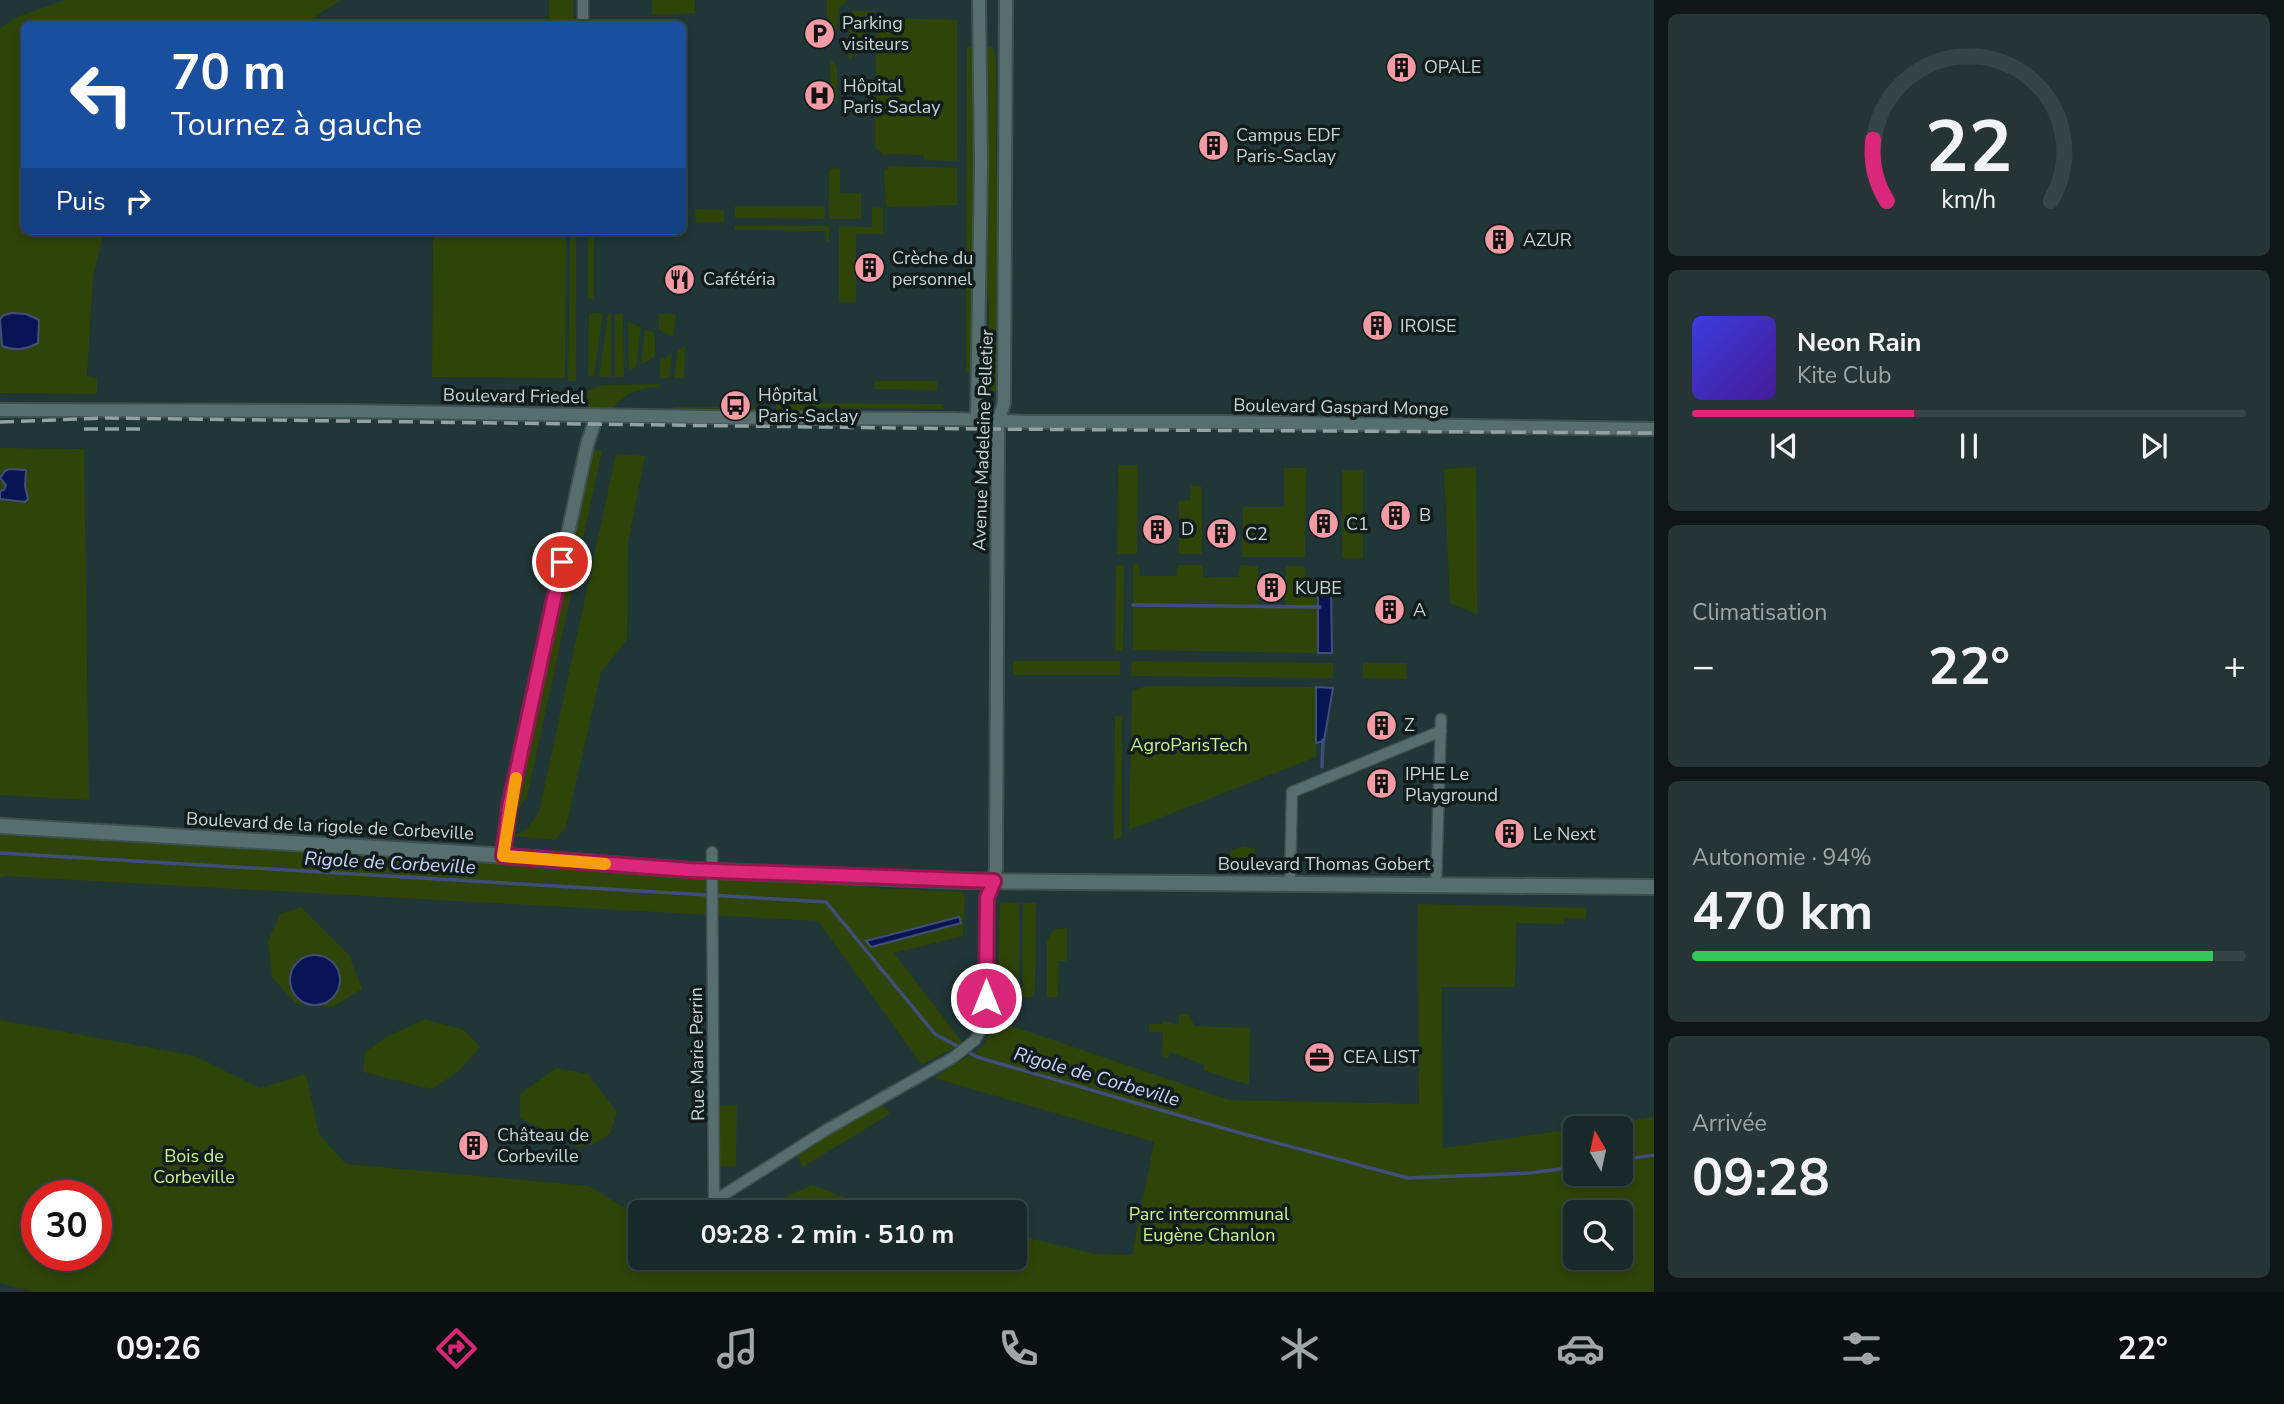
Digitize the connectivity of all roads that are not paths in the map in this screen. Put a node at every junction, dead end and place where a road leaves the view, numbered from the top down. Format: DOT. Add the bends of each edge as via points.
graph roads {
  1 [pos="583,0"];
  2 [pos="979,0"];
  3 [pos="1006,0"];
  4 [pos="583,21"];
  5 [pos="0,410"];
  6 [pos="597,415"];
  7 [pos="977,420"];
  8 [pos="998,422"];
  9 [pos="1028,422"];
  10 [pos="1654,429"];
  11 [pos="1441,719"];
  12 [pos="1441,731"];
  13 [pos="0,826"];
  14 [pos="712,852"];
  15 [pos="503,856"];
  16 [pos="712,871"];
  17 [pos="994,881"];
  18 [pos="1290,883"];
  19 [pos="1436,884"];
  20 [pos="1654,887"];
  1 -- 4 [label="street"];
  2 -- 7 [label="street, Avenue Madeleine Pelletier"];
  3 -- 8 [label="street, Avenue Madeleine Pelletier" via="1004,403"];
  5 -- 6 [label="street, Boulevard Friedel"];
  6 -- 7 [label="street, Boulevard Friedel"];
  6 -- 15 [label="street" via="509,807"];
  7 -- 8 [label="street, Boulevard Friedel"];
  8 -- 9 [label="street, Boulevard Friedel"];
  8 -- 17 [label="street, Avenue Madeleine Pelletier"];
  9 -- 10 [label="street, Boulevard Gaspard Monge"];
  11 -- 12 [label="street"];
  12 -- 18 [label="street" via="1292,792"];
  12 -- 19 [label="street"];
  13 -- 15 [label="main road, Boulevard de la rigole de Corbeville"];
  14 -- 16 [label="street, Rue Marie Perrin"];
  15 -- 16 [label="main road, Boulevard de la rigole de Corbeville"];
  16 -- 17 [label="main road, Boulevard de la rigole de Corbeville"];
  16 -- 17 [label="street, Rue Marie Perrin" via="714,1201 975,1040 984,1025 987,898"];
  17 -- 18 [label="main road, Boulevard Thomas Gobert"];
  18 -- 19 [label="main road, Boulevard Thomas Gobert"];
  19 -- 20 [label="main road, Boulevard Thomas Gobert"];
}
